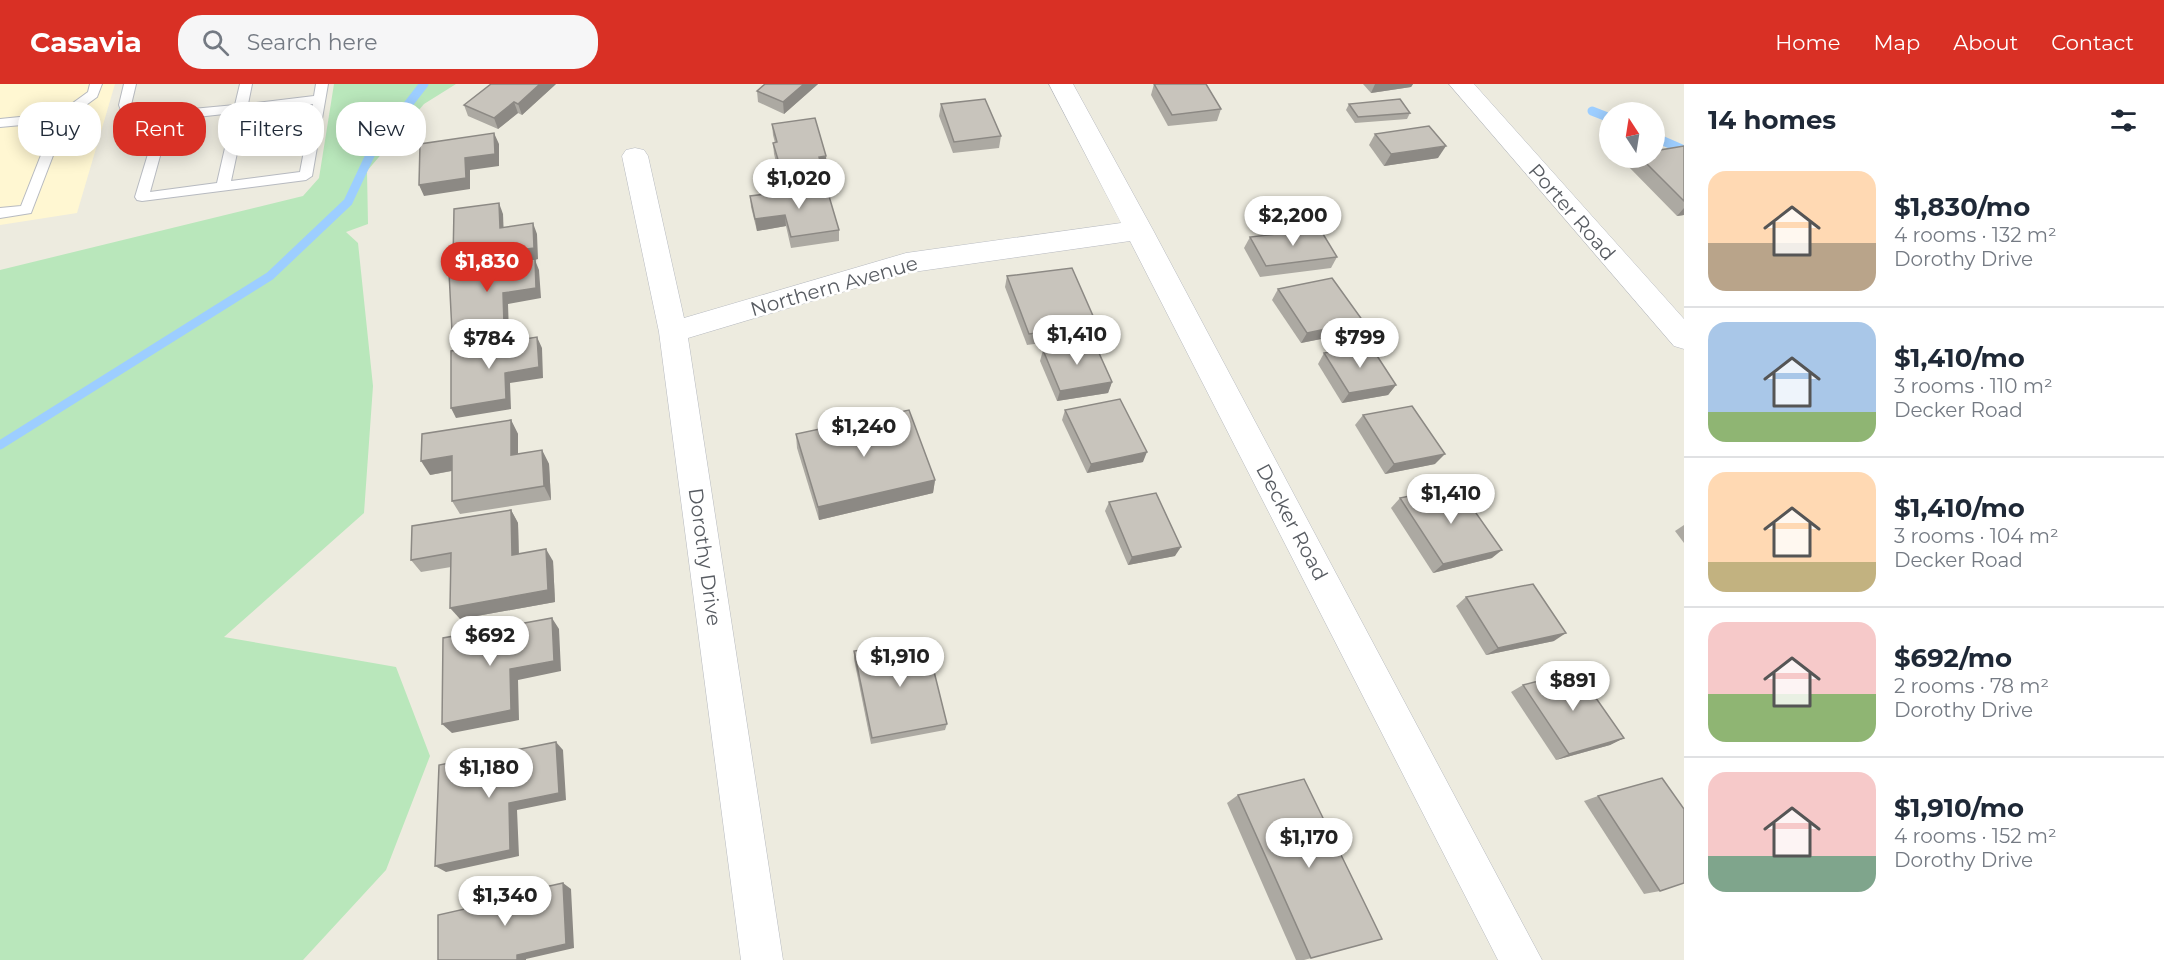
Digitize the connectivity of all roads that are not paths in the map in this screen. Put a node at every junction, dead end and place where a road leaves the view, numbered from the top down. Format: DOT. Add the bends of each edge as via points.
graph roads {
  1 [pos="96,84"];
  2 [pos="130,84"];
  3 [pos="246,84"];
  4 [pos="322,84"];
  5 [pos="1061,84"];
  6 [pos="1461,84"];
  7 [pos="319,99"];
  8 [pos="82,102"];
  9 [pos="126,102"];
  10 [pos="242,102"];
  11 [pos="293,102"];
  12 [pos="18,121"];
  13 [pos="0,123"];
  14 [pos="47,156"];
  15 [pos="154,156"];
  16 [pos="230,156"];
  17 [pos="635,156"];
  18 [pos="223,187"];
  19 [pos="0,213"];
  20 [pos="1140,231"];
  21 [pos="673,332"];
  22 [pos="1684,338"];
  23 [pos="762,960"];
  24 [pos="1521,960"];
  1 -- 8 [label="lane" via="93,94"];
  2 -- 9 [label="lane"];
  3 -- 10 [label="lane"];
  4 -- 7 [label="lane"];
  5 -- 20 [label="street, Decker Road"];
  6 -- 22 [label="street, Porter Road"];
  7 -- 11 [label="lane"];
  7 -- 18 [label="lane" via="306,177"];
  12 -- 13 [label="lane"];
  14 -- 19 [label="lane" via="26,210"];
  15 -- 18 [label="lane" via="142,197"];
  16 -- 18 [label="lane"];
  17 -- 21 [label="street, Dorothy Drive"];
  20 -- 21 [label="street, Northern Avenue" via="906,263"];
  20 -- 24 [label="street, Decker Road"];
  21 -- 23 [label="street, Dorothy Drive"];
}
